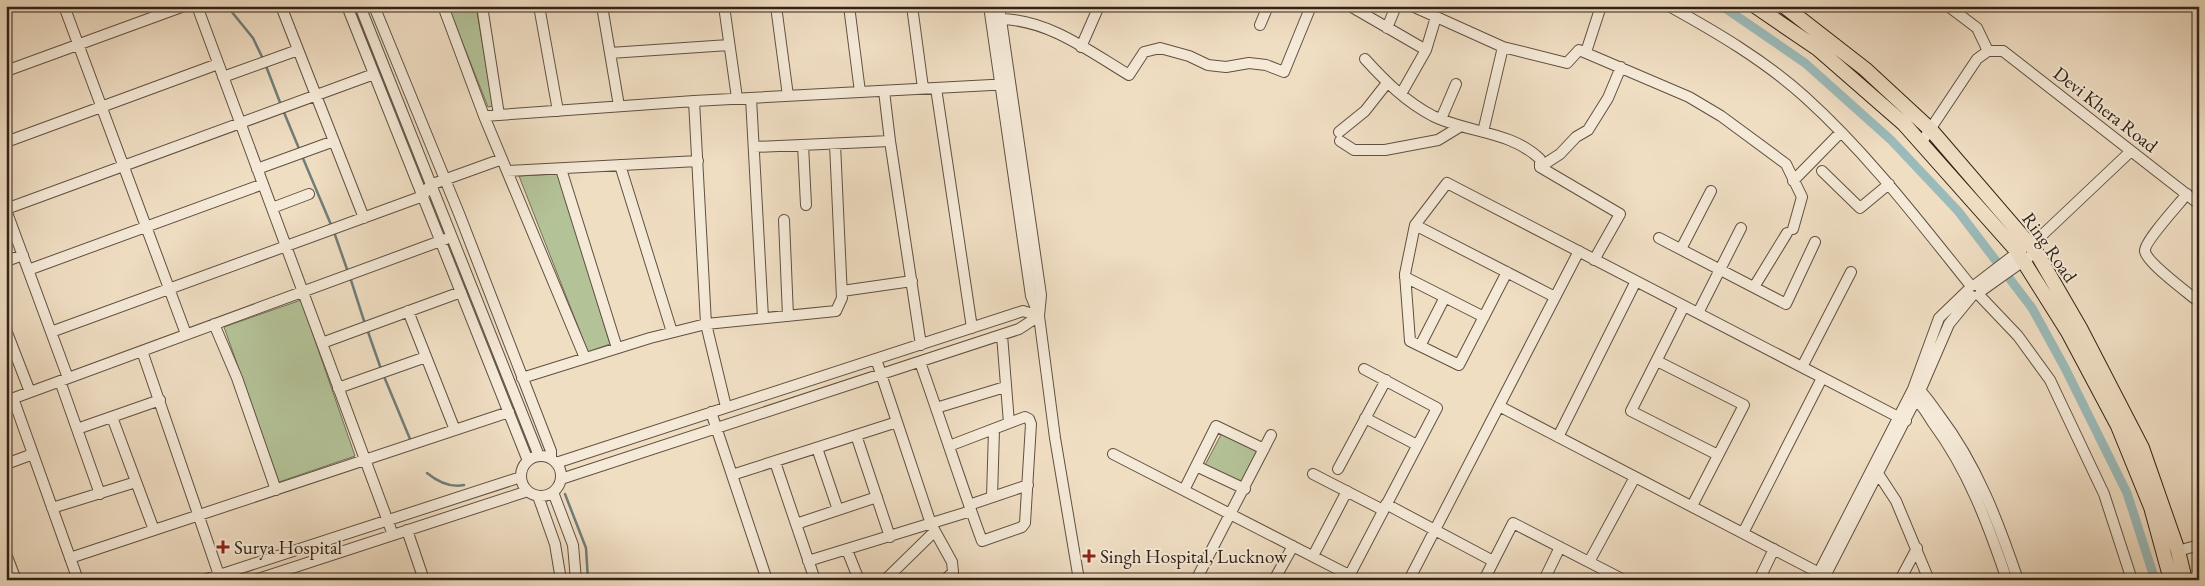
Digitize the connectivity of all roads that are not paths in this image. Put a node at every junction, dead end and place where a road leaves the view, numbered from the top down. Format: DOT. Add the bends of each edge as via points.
graph roads {
  1 [pos="64,6"];
  2 [pos="184,6"];
  3 [pos="197,6"];
  4 [pos="281,6"];
  5 [pos="347,6"];
  6 [pos="360,6"];
  7 [pos="374,6"];
  8 [pos="443,6"];
  9 [pos="482,6"];
  10 [pos="539,6"];
  11 [pos="602,6"];
  12 [pos="724,6"];
  13 [pos="776,6"];
  14 [pos="849,6"];
  15 [pos="912,6"];
  16 [pos="989,6"];
  17 [pos="999,6"];
  18 [pos="1099,6"];
  19 [pos="1268,6"];
  20 [pos="1312,6"];
  21 [pos="1350,6"];
  22 [pos="1396,6"];
  23 [pos="1412,6"];
  24 [pos="1601,6"];
  25 [pos="1669,6"];
  26 [pos="1755,6"];
  27 [pos="1784,6"];
  28 [pos="1948,6"];
  29 [pos="1436,17"];
  30 [pos="1001,19"];
  31 [pos="1260,25"];
  32 [pos="1387,28"];
  33 [pos="78,45"];
  34 [pos="729,45"];
  35 [pos="1081,47"];
  36 [pos="1503,47"];
  37 [pos="298,50"];
  38 [pos="1426,50"];
  39 [pos="1988,51"];
  40 [pos="610,52"];
  41 [pos="1586,52"];
  42 [pos="1365,59"];
  43 [pos="218,64"];
  44 [pos="1621,67"];
  45 [pos="6,71"];
  46 [pos="374,74"];
  47 [pos="223,77"];
  48 [pos="1387,83"];
  49 [pos="1005,84"];
  50 [pos="1456,84"];
  51 [pos="923,88"];
  52 [pos="936,88"];
  53 [pos="884,91"];
  54 [pos="860,92"];
  55 [pos="1401,94"];
  56 [pos="316,96"];
  57 [pos="788,96"];
  58 [pos="737,98"];
  59 [pos="751,98"];
  60 [pos="694,101"];
  61 [pos="619,106"];
  62 [pos="102,107"];
  63 [pos="558,111"];
  64 [pos="499,115"];
  65 [pos="484,116"];
  66 [pos="1442,119"];
  67 [pos="240,124"];
  68 [pos="1461,126"];
  69 [pos="1931,130"];
  70 [pos="1484,132"];
  71 [pos="1841,132"];
  72 [pos="334,141"];
  73 [pos="890,141"];
  74 [pos="6,142"];
  75 [pos="1921,143"];
  76 [pos="834,144"];
  77 [pos="804,145"];
  78 [pos="754,147"];
  79 [pos="2131,151"];
  80 [pos="502,159"];
  81 [pos="698,161"];
  82 [pos="620,165"];
  83 [pos="124,167"];
  84 [pos="1540,167"];
  85 [pos="560,168"];
  86 [pos="257,169"];
  87 [pos="507,171"];
  88 [pos="1822,171"];
  89 [pos="444,180"];
  90 [pos="1793,181"];
  91 [pos="263,184"];
  92 [pos="1889,184"];
  93 [pos="430,185"];
  94 [pos="1712,191"];
  95 [pos="309,194"];
  96 [pos="2187,194"];
  97 [pos="423,196"];
  98 [pos="806,204"];
  99 [pos="2199,204"];
  100 [pos="272,208"];
  101 [pos="6,210"];
  102 [pos="364,218"];
  103 [pos="784,220"];
  104 [pos="1415,225"];
  105 [pos="146,226"];
  106 [pos="1741,228"];
  107 [pos="452,237"];
  108 [pos="1659,238"];
  109 [pos="440,241"];
  110 [pos="1815,242"];
  111 [pos="286,246"];
  112 [pos="1681,249"];
  113 [pos="1579,251"];
  114 [pos="2023,253"];
  115 [pos="23,255"];
  116 [pos="1594,260"];
  117 [pos="6,262"];
  118 [pos="28,270"];
  119 [pos="1720,270"];
  120 [pos="1507,272"];
  121 [pos="1850,272"];
  122 [pos="1405,277"];
  123 [pos="912,281"];
  124 [pos="1636,281"];
  125 [pos="1754,287"];
  126 [pos="169,289"];
  127 [pos="1974,290"];
  128 [pos="842,291"];
  129 [pos="302,292"];
  130 [pos="461,292"];
  131 [pos="1445,297"];
  132 [pos="1555,297"];
  133 [pos="2199,302"];
  134 [pos="1684,306"];
  135 [pos="408,311"];
  136 [pos="1698,313"];
  137 [pos="788,316"];
  138 [pos="1039,316"];
  139 [pos="1484,317"];
  140 [pos="763,318"];
  141 [pos="214,324"];
  142 [pos="706,324"];
  143 [pos="972,328"];
  144 [pos="6,330"];
  145 [pos="51,332"];
  146 [pos="672,332"];
  147 [pos="186,334"];
  148 [pos="1002,335"];
  149 [pos="322,343"];
  150 [pos="921,345"];
  151 [pos="1420,346"];
  152 [pos="617,348"];
  153 [pos="10,349"];
  154 [pos="142,351"];
  155 [pos="426,357"];
  156 [pos="585,358"];
  157 [pos="876,359"];
  158 [pos="1657,361"];
  159 [pos="920,362"];
  160 [pos="1802,367"];
  161 [pos="1364,368"];
  162 [pos="881,374"];
  163 [pos="522,378"];
  164 [pos="1822,378"];
  165 [pos="64,380"];
  166 [pos="1386,380"];
  167 [pos="338,388"];
  168 [pos="1005,388"];
  169 [pos="30,392"];
  170 [pos="1915,393"];
  171 [pos="10,400"];
  172 [pos="160,400"];
  173 [pos="1499,406"];
  174 [pos="726,407"];
  175 [pos="936,408"];
  176 [pos="509,412"];
  177 [pos="711,412"];
  178 [pos="112,417"];
  179 [pos="1365,418"];
  180 [pos="1902,419"];
  181 [pos="897,422"];
  182 [pos="1008,423"];
  183 [pos="716,428"];
  184 [pos="77,429"];
  185 [pos="455,430"];
  186 [pos="994,430"];
  187 [pos="856,435"];
  188 [pos="1271,436"];
  189 [pos="1558,437"];
  190 [pos="1417,445"];
  191 [pos="949,446"];
  192 [pos="817,448"];
  193 [pos="1264,449"];
  194 [pos="33,454"];
  195 [pos="1113,454"];
  196 [pos="1718,455"];
  197 [pos="539,456"];
  198 [pos="364,460"];
  199 [pos="528,460"];
  200 [pos="554,460"];
  201 [pos="775,462"];
  202 [pos="6,464"];
  203 [pos="1196,466"];
  204 [pos="1338,469"];
  205 [pos="1313,474"];
  206 [pos="1879,475"];
  207 [pos="521,476"];
  208 [pos="732,476"];
  209 [pos="1635,477"];
  210 [pos="561,479"];
  211 [pos="136,482"];
  212 [pos="1028,485"];
  213 [pos="1245,489"];
  214 [pos="276,490"];
  215 [pos="1184,490"];
  216 [pos="528,491"];
  217 [pos="1347,491"];
  218 [pos="553,492"];
  219 [pos="100,494"];
  220 [pos="538,496"];
  221 [pos="877,497"];
  222 [pos="992,497"];
  223 [pos="1692,506"];
  224 [pos="1385,507"];
  225 [pos="52,508"];
  226 [pos="970,508"];
  227 [pos="838,510"];
  228 [pos="1988,511"];
  229 [pos="1232,514"];
  230 [pos="200,515"];
  231 [pos="387,520"];
  232 [pos="796,524"];
  233 [pos="933,528"];
  234 [pos="154,530"];
  235 [pos="407,530"];
  236 [pos="1435,530"];
  237 [pos="1743,533"];
  238 [pos="393,535"];
  239 [pos="890,537"];
  240 [pos="2199,545"];
  241 [pos="1293,546"];
  242 [pos="1560,548"];
  243 [pos="1916,548"];
  244 [pos="1774,549"];
  245 [pos="847,550"];
  246 [pos="2178,550"];
  247 [pos="6,554"];
  248 [pos="1313,556"];
  249 [pos="70,558"];
  250 [pos="808,561"];
  251 [pos="1494,561"];
  252 [pos="1589,562"];
  253 [pos="220,575"];
  254 [pos="1348,577"];
  255 [pos="1821,577"];
  256 [pos="12,578"];
  257 [pos="1198,579"];
  258 [pos="78,580"];
  259 [pos="204,580"];
  260 [pos="255,580"];
  261 [pos="424,580"];
  262 [pos="561,580"];
  263 [pos="576,580"];
  264 [pos="768,580"];
  265 [pos="815,580"];
  266 [pos="859,580"];
  267 [pos="885,580"];
  268 [pos="945,580"];
  269 [pos="1079,580"];
  270 [pos="1274,580"];
  271 [pos="1409,580"];
  272 [pos="1484,580"];
  273 [pos="1544,580"];
  274 [pos="1624,580"];
  275 [pos="1759,580"];
  276 [pos="1900,580"];
  277 [pos="1929,580"];
  278 [pos="2007,580"];
  279 [pos="2018,580"];
  280 [pos="2132,580"];
  281 [pos="2171,580"];
  282 [pos="2185,580"];
  1 -- 33 [label="street"];
  2 -- 33 [label="street"];
  3 -- 43 [label="street"];
  4 -- 37 [label="street"];
  5 -- 46 [label="street"];
  6 -- 93 [label="street"];
  7 -- 89 [label="street"];
  8 -- 65 [label="street"];
  9 -- 64 [label="street"];
  10 -- 63 [label="street"];
  11 -- 40 [label="street"];
  12 -- 34 [label="street"];
  13 -- 57 [label="street"];
  14 -- 54 [label="street"];
  15 -- 51 [label="street"];
  16 -- 49 [label="street"];
  17 -- 30 [label="street"];
  18 -- 35 [label="street"];
  19 -- 31 [label="street"];
  20 -- 35 [label="street" via="1284,72 1249,63 1226,67 1208,65 1160,48 1144,52 1129,75"];
  21 -- 32 [label="street"];
  22 -- 32 [label="street"];
  23 -- 29 [label="street"];
  24 -- 41 [label="street"];
  25 -- 71 [label="street" via="1725,37 1804,96"];
  26 -- 75 [label="main road" via="1818,49 1904,124"];
  27 -- 69 [label="main road, Ring Road" via="1865,69"];
  28 -- 39 [label="street" via="1977,28"];
  29 -- 36 [label="street"];
  29 -- 38 [label="street"];
  30 -- 35 [label="street" via="1023,20 1061,34"];
  30 -- 49 [label="street"];
  32 -- 38 [label="street"];
  33 -- 45 [label="street"];
  33 -- 62 [label="street"];
  34 -- 40 [label="street"];
  34 -- 58 [label="street"];
  36 -- 41 [label="street" via="1567,62 1579,50"];
  36 -- 70 [label="street"];
  37 -- 47 [label="street"];
  37 -- 56 [label="street"];
  38 -- 55 [label="street"];
  39 -- 69 [label="street" via="1977,59"];
  39 -- 79 [label="street, Devi Khera Road" via="2003,51"];
  40 -- 61 [label="street"];
  41 -- 44 [label="street"];
  42 -- 48 [label="street"];
  43 -- 47 [label="street"];
  43 -- 62 [label="street"];
  44 -- 84 [label="street" via="1608,98 1588,130"];
  44 -- 90 [label="street" via="1689,97 1722,116 1786,164"];
  46 -- 56 [label="street"];
  46 -- 97 [label="street"];
  47 -- 67 [label="street"];
  48 -- 55 [label="street"];
  48 -- 68 [label="street" via="1340,137 1354,150 1385,150 1438,140"];
  49 -- 52 [label="street"];
  49 -- 138 [label="street" via="1031,296"];
  50 -- 66 [label="street"];
  51 -- 52 [label="street"];
  51 -- 53 [label="street"];
  52 -- 143 [label="street"];
  53 -- 54 [label="street"];
  53 -- 73 [label="street"];
  54 -- 57 [label="street"];
  55 -- 66 [label="street"];
  56 -- 67 [label="street"];
  56 -- 72 [label="street"];
  57 -- 59 [label="street"];
  58 -- 59 [label="street"];
  58 -- 60 [label="street"];
  59 -- 78 [label="street"];
  60 -- 61 [label="street"];
  60 -- 81 [label="street"];
  61 -- 63 [label="street"];
  62 -- 74 [label="street"];
  62 -- 83 [label="street"];
  63 -- 64 [label="street"];
  64 -- 65 [label="street"];
  65 -- 80 [label="street"];
  66 -- 68 [label="street"];
  67 -- 83 [label="street"];
  67 -- 86 [label="street"];
  68 -- 70 [label="street"];
  69 -- 75 [label="street"];
  69 -- 114 [label="main road, Ring Road"];
  70 -- 84 [label="street" via="1528,147 1540,159"];
  71 -- 90 [label="street"];
  71 -- 92 [label="street"];
  72 -- 86 [label="street"];
  72 -- 102 [label="street"];
  73 -- 76 [label="street"];
  73 -- 123 [label="street"];
  75 -- 114 [label="main road"];
  76 -- 77 [label="street"];
  76 -- 128 [label="street"];
  77 -- 78 [label="street"];
  77 -- 98 [label="street"];
  78 -- 140 [label="street"];
  79 -- 96 [label="street, Devi Khera Road"];
  79 -- 114 [label="street"];
  80 -- 87 [label="street"];
  80 -- 89 [label="street"];
  81 -- 82 [label="street"];
  81 -- 142 [label="street"];
  82 -- 85 [label="street"];
  82 -- 146 [label="street"];
  83 -- 101 [label="street"];
  83 -- 105 [label="street"];
  84 -- 116 [label="street" via="1620,214"];
  85 -- 87 [label="street"];
  85 -- 152 [label="street"];
  86 -- 91 [label="street"];
  87 -- 156 [label="street"];
  88 -- 92 [label="street" via="1860,208"];
  89 -- 93 [label="street"];
  89 -- 163 [label="street"];
  90 -- 125 [label="street" via="1802,196 1790,231"];
  91 -- 100 [label="street"];
  91 -- 105 [label="street"];
  92 -- 127 [label="street"];
  93 -- 97 [label="street"];
  93 -- 107 [label="street"];
  94 -- 112 [label="street"];
  95 -- 100 [label="street"];
  96 -- 99 [label="street, Devi Khera Road"];
  96 -- 133 [label="street" via="2151,238 2145,253"];
  97 -- 102 [label="street"];
  97 -- 109 [label="street"];
  100 -- 111 [label="street"];
  101 -- 115 [label="street"];
  102 -- 111 [label="street"];
  103 -- 137 [label="street"];
  104 -- 113 [label="street" via="1448,183"];
  104 -- 120 [label="street"];
  104 -- 122 [label="street"];
  105 -- 118 [label="street"];
  105 -- 126 [label="street"];
  106 -- 119 [label="street"];
  107 -- 109 [label="street"];
  107 -- 197 [label="street"];
  108 -- 112 [label="street"];
  109 -- 129 [label="street"];
  109 -- 130 [label="street"];
  110 -- 125 [label="street" via="1786,304"];
  111 -- 126 [label="street"];
  111 -- 129 [label="street"];
  112 -- 119 [label="street"];
  113 -- 116 [label="street"];
  113 -- 132 [label="street"];
  114 -- 127 [label="street"];
  114 -- 246 [label="main road, Ring Road" via="2080,328 2142,448"];
  114 -- 281 [label="main road" via="2118,426 2151,507"];
  115 -- 117 [label="street"];
  115 -- 118 [label="street"];
  116 -- 124 [label="street"];
  118 -- 145 [label="street"];
  119 -- 125 [label="street"];
  119 -- 136 [label="street"];
  120 -- 132 [label="street"];
  120 -- 139 [label="street"];
  121 -- 160 [label="street"];
  122 -- 131 [label="street"];
  122 -- 151 [label="street" via="1410,341"];
  123 -- 128 [label="street"];
  123 -- 150 [label="street"];
  124 -- 134 [label="street"];
  124 -- 189 [label="street"];
  126 -- 145 [label="street"];
  126 -- 147 [label="street"];
  127 -- 170 [label="street" via="1939,318"];
  127 -- 280 [label="street" via="2018,336 2050,380 2104,494"];
  128 -- 137 [label="street" via="836,311"];
  129 -- 141 [label="street"];
  129 -- 149 [label="street"];
  130 -- 135 [label="street"];
  130 -- 176 [label="street"];
  131 -- 139 [label="street"];
  131 -- 151 [label="street"];
  132 -- 173 [label="street"];
  134 -- 136 [label="street"];
  134 -- 158 [label="street"];
  135 -- 149 [label="street"];
  135 -- 155 [label="street"];
  136 -- 160 [label="street"];
  137 -- 140 [label="street"];
  138 -- 143 [label="street" via="1023,311"];
  138 -- 148 [label="street" via="1020,329"];
  138 -- 269 [label="street"];
  139 -- 151 [label="street" via="1459,365"];
  140 -- 142 [label="street"];
  141 -- 147 [label="street"];
  141 -- 214 [label="street" via="237,378"];
  142 -- 146 [label="street"];
  142 -- 174 [label="street"];
  143 -- 150 [label="street"];
  144 -- 153 [label="street"];
  145 -- 165 [label="street"];
  146 -- 152 [label="street"];
  147 -- 154 [label="street"];
  148 -- 159 [label="street"];
  148 -- 168 [label="street"];
  149 -- 167 [label="street"];
  150 -- 157 [label="street"];
  152 -- 156 [label="street"];
  153 -- 169 [label="street"];
  154 -- 165 [label="street"];
  154 -- 172 [label="street"];
  155 -- 167 [label="street"];
  155 -- 185 [label="street"];
  156 -- 163 [label="street"];
  157 -- 162 [label="street"];
  157 -- 174 [label="street"];
  158 -- 196 [label="street" via="1744,405"];
  158 -- 196 [label="street" via="1631,411"];
  159 -- 162 [label="street"];
  159 -- 175 [label="street"];
  160 -- 164 [label="street"];
  161 -- 166 [label="street"];
  162 -- 181 [label="street"];
  162 -- 183 [label="street"];
  163 -- 200 [label="street"];
  164 -- 180 [label="street"];
  164 -- 237 [label="street"];
  165 -- 169 [label="street"];
  165 -- 184 [label="street"];
  166 -- 179 [label="street"];
  166 -- 190 [label="street" via="1437,408"];
  167 -- 198 [label="street"];
  168 -- 175 [label="street"];
  168 -- 182 [label="street"];
  169 -- 171 [label="street"];
  170 -- 180 [label="street"];
  170 -- 228 [label="street" via="1965,452"];
  171 -- 194 [label="street"];
  172 -- 178 [label="street"];
  172 -- 230 [label="street"];
  173 -- 189 [label="street"];
  173 -- 236 [label="street"];
  174 -- 177 [label="street"];
  175 -- 191 [label="street"];
  176 -- 185 [label="street"];
  176 -- 199 [label="street"];
  177 -- 183 [label="street"];
  177 -- 200 [label="street"];
  178 -- 184 [label="street"];
  178 -- 211 [label="street"];
  179 -- 190 [label="street"];
  179 -- 204 [label="street"];
  180 -- 206 [label="street"];
  180 -- 255 [label="street"];
  181 -- 187 [label="street"];
  181 -- 233 [label="street"];
  182 -- 186 [label="street"];
  182 -- 212 [label="street" via="1025,417 1031,424"];
  183 -- 208 [label="street"];
  183 -- 210 [label="street"];
  184 -- 219 [label="street"];
  185 -- 198 [label="street"];
  186 -- 191 [label="street"];
  186 -- 222 [label="street"];
  187 -- 192 [label="street"];
  187 -- 221 [label="street"];
  188 -- 193 [label="street"];
  189 -- 209 [label="street"];
  190 -- 224 [label="street"];
  191 -- 226 [label="street"];
  192 -- 201 [label="street"];
  192 -- 227 [label="street"];
  193 -- 203 [label="street" via="1216,426"];
  193 -- 213 [label="street"];
  194 -- 202 [label="street"];
  194 -- 225 [label="street"];
  195 -- 215 [label="street"];
  196 -- 223 [label="street"];
  197 -- 199 [label="street"];
  197 -- 200 [label="street"];
  198 -- 214 [label="street"];
  198 -- 231 [label="street"];
  199 -- 207 [label="street"];
  200 -- 210 [label="street" via="561,470"];
  201 -- 208 [label="street"];
  201 -- 232 [label="street"];
  203 -- 213 [label="street"];
  203 -- 215 [label="street"];
  205 -- 217 [label="street"];
  206 -- 243 [label="street" via="1896,501"];
  206 -- 255 [label="street"];
  207 -- 216 [label="street"];
  207 -- 231 [label="street"];
  208 -- 264 [label="street"];
  209 -- 223 [label="street"];
  209 -- 252 [label="street"];
  210 -- 218 [label="street"];
  211 -- 219 [label="street"];
  211 -- 234 [label="street"];
  212 -- 222 [label="street"];
  212 -- 226 [label="street" via="1025,523 1019,530 982,540"];
  213 -- 229 [label="street"];
  214 -- 230 [label="street"];
  215 -- 229 [label="street"];
  216 -- 220 [label="street"];
  216 -- 235 [label="street"];
  217 -- 224 [label="street"];
  217 -- 248 [label="street"];
  218 -- 220 [label="street"];
  218 -- 263 [label="street" via="573,545"];
  219 -- 225 [label="street"];
  220 -- 262 [label="street" via="555,544"];
  221 -- 227 [label="street"];
  221 -- 239 [label="street"];
  222 -- 226 [label="street"];
  223 -- 237 [label="street"];
  224 -- 236 [label="street"];
  224 -- 254 [label="street"];
  225 -- 249 [label="street"];
  226 -- 233 [label="street"];
  227 -- 232 [label="street"];
  228 -- 278 [label="street"];
  228 -- 279 [label="street"];
  229 -- 241 [label="street"];
  229 -- 257 [label="street"];
  230 -- 234 [label="street"];
  230 -- 253 [label="street"];
  231 -- 238 [label="street"];
  231 -- 253 [label="street"];
  232 -- 250 [label="street"];
  233 -- 239 [label="street"];
  233 -- 267 [label="street"];
  233 -- 268 [label="street" via="952,562 953,572"];
  234 -- 249 [label="street"];
  235 -- 238 [label="street"];
  235 -- 261 [label="street"];
  236 -- 251 [label="street"];
  236 -- 271 [label="street"];
  237 -- 244 [label="street"];
  238 -- 260 [label="street"];
  239 -- 245 [label="street"];
  240 -- 246 [label="street"];
  241 -- 248 [label="street"];
  241 -- 270 [label="street"];
  242 -- 251 [label="street" via="1513,524"];
  242 -- 252 [label="street"];
  242 -- 273 [label="street"];
  243 -- 276 [label="street"];
  243 -- 277 [label="street"];
  244 -- 255 [label="street"];
  244 -- 275 [label="street"];
  245 -- 250 [label="street"];
  245 -- 266 [label="street"];
  246 -- 282 [label="main road, Ring Road"];
  247 -- 256 [label="street"];
  248 -- 254 [label="street"];
  249 -- 258 [label="street"];
  250 -- 265 [label="street"];
  251 -- 272 [label="street"];
  252 -- 274 [label="street"];
  253 -- 259 [label="street"];
}
